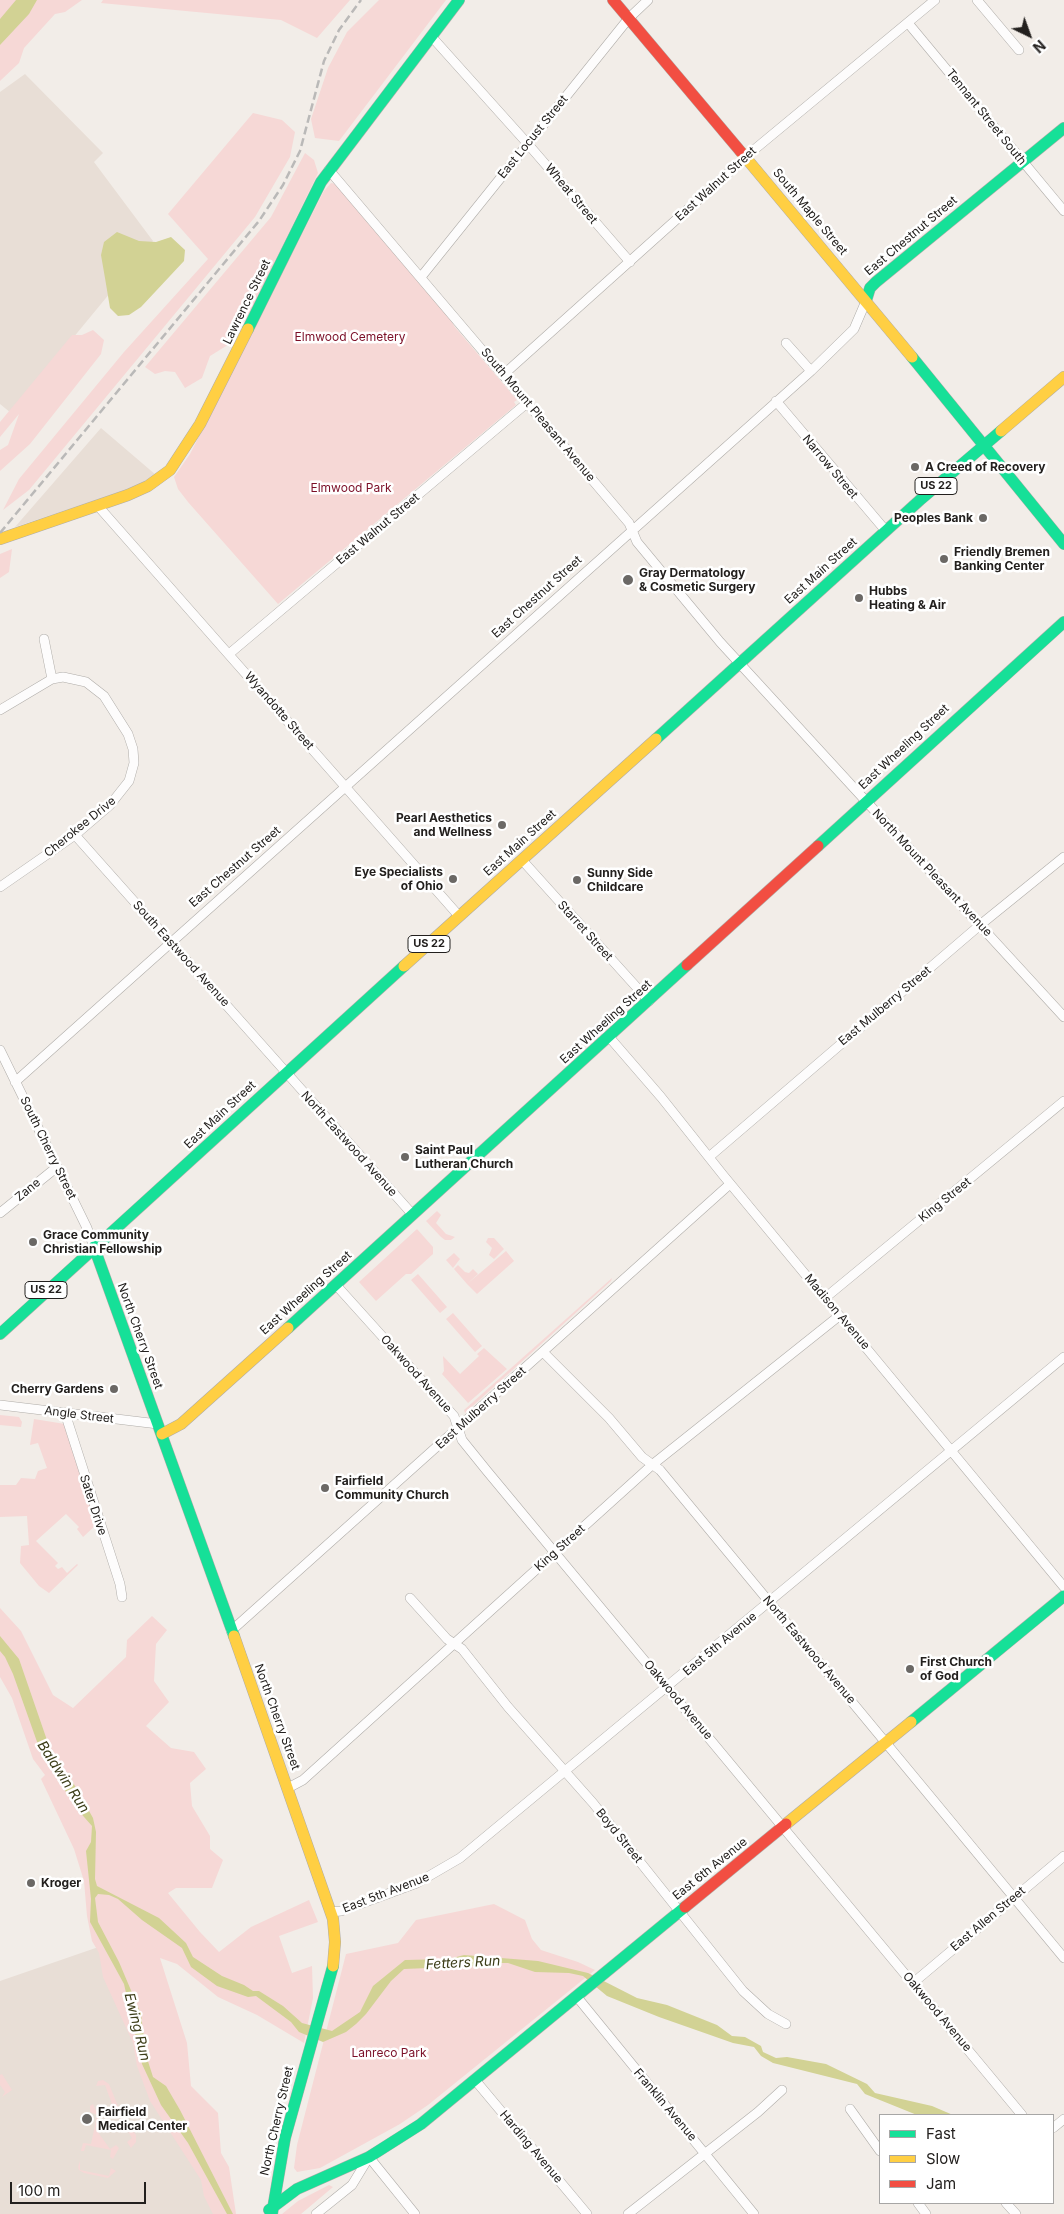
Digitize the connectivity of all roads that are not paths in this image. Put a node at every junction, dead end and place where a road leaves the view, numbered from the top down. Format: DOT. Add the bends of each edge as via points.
graph roads {
  1 [pos="459,0"];
  2 [pos="613,0"];
  3 [pos="648,0"];
  4 [pos="935,0"];
  5 [pos="978,0"];
  6 [pos="629,18"];
  7 [pos="908,23"];
  8 [pos="431,36"];
  9 [pos="1019,50"];
  10 [pos="1064,128"];
  11 [pos="527,143"];
  12 [pos="746,157"];
  13 [pos="1022,162"];
  14 [pos="329,170"];
  15 [pos="1064,211"];
  16 [pos="630,262"];
  17 [pos="421,276"];
  18 [pos="866,301"];
  19 [pos="786,343"];
  20 [pos="811,371"];
  21 [pos="503,375"];
  22 [pos="1064,377"];
  23 [pos="776,401"];
  24 [pos="527,403"];
  25 [pos="982,444"];
  26 [pos="98,506"];
  27 [pos="886,531"];
  28 [pos="631,533"];
  29 [pos="0,538"];
  30 [pos="1064,544"];
  31 [pos="1064,622"];
  32 [pos="44,639"];
  33 [pos="228,654"];
  34 [pos="739,664"];
  35 [pos="52,679"];
  36 [pos="0,710"];
  37 [pos="345,787"];
  38 [pos="866,802"];
  39 [pos="75,835"];
  40 [pos="1064,857"];
  41 [pos="522,860"];
  42 [pos="0,887"];
  43 [pos="459,916"];
  44 [pos="980,925"];
  45 [pos="170,942"];
  46 [pos="649,1002"];
  47 [pos="1064,1017"];
  48 [pos="610,1038"];
  49 [pos="0,1050"];
  50 [pos="286,1072"];
  51 [pos="15,1082"];
  52 [pos="1064,1101"];
  53 [pos="709,1156"];
  54 [pos="57,1167"];
  55 [pos="730,1184"];
  56 [pos="0,1214"];
  57 [pos="413,1215"];
  58 [pos="94,1247"];
  59 [pos="336,1285"];
  60 [pos="826,1298"];
  61 [pos="839,1316"];
  62 [pos="0,1334"];
  63 [pos="543,1352"];
  64 [pos="1064,1357"];
  65 [pos="0,1405"];
  66 [pos="64,1413"];
  67 [pos="458,1428"];
  68 [pos="160,1429"];
  69 [pos="952,1451"];
  70 [pos="652,1465"];
  71 [pos="556,1552"];
  72 [pos="1064,1587"];
  73 [pos="1064,1596"];
  74 [pos="122,1597"];
  75 [pos="410,1598"];
  76 [pos="769,1602"];
  77 [pos="231,1631"];
  78 [pos="453,1644"];
  79 [pos="668,1688"];
  80 [pos="885,1742"];
  81 [pos="565,1772"];
  82 [pos="288,1788"];
  83 [pos="783,1826"];
  84 [pos="1064,1856"];
  85 [pos="1014,1898"];
  86 [pos="331,1912"];
  87 [pos="679,1912"];
  88 [pos="1064,1958"];
  89 [pos="913,1983"];
  90 [pos="580,1994"];
  91 [pos="786,2024"];
  92 [pos="475,2080"];
  93 [pos="782,2090"];
  94 [pos="850,2109"];
  95 [pos="1021,2114"];
  96 [pos="1064,2119"];
  97 [pos="1054,2127"];
  98 [pos="879,2150"];
  99 [pos="704,2152"];
  100 [pos="369,2157"];
  101 [pos="1007,2204"];
  102 [pos="270,2212"];
  103 [pos="316,2214"];
  104 [pos="415,2214"];
  105 [pos="587,2214"];
  106 [pos="628,2214"];
  107 [pos="754,2214"];
  108 [pos="1016,2214"];
  1 -- 8 [label="street, Lawrence Street"];
  2 -- 6 [label="street, South Maple Street"];
  3 -- 6 [label="street, East Locust Street"];
  4 -- 7 [label="street, East Walnut Street"];
  5 -- 9 [label="street"];
  6 -- 11 [label="street, East Locust Street"];
  6 -- 12 [label="street, South Maple Street"];
  7 -- 12 [label="street, East Walnut Street"];
  7 -- 13 [label="street, Tennant Street South"];
  8 -- 11 [label="street, Wheat Street"];
  8 -- 14 [label="street, Lawrence Street"];
  10 -- 13 [label="street, East Chestnut Street"];
  11 -- 16 [label="street, Wheat Street"];
  11 -- 17 [label="street, East Locust Street"];
  12 -- 16 [label="street, East Walnut Street"];
  12 -- 18 [label="street, South Maple Street"];
  13 -- 15 [label="street, Tennant Street South"];
  13 -- 18 [label="street, East Chestnut Street" via="876,282 870,288"];
  14 -- 17 [label="street, South Mount Pleasant Avenue"];
  14 -- 26 [label="street, Lawrence Street" via="187,448 165,475 128,495"];
  16 -- 21 [label="street, East Walnut Street"];
  17 -- 21 [label="street, South Mount Pleasant Avenue"];
  18 -- 20 [label="street, East Chestnut Street" via="854,329"];
  18 -- 25 [label="street, South Maple Street"];
  19 -- 20 [label="street"];
  20 -- 23 [label="street, East Chestnut Street"];
  21 -- 24 [label="street, South Mount Pleasant Avenue"];
  22 -- 25 [label="street, East Main Street / US 22"];
  23 -- 27 [label="street, Narrow Street"];
  23 -- 28 [label="street, East Chestnut Street"];
  24 -- 28 [label="street, South Mount Pleasant Avenue" via="629,523"];
  24 -- 33 [label="street, East Walnut Street"];
  25 -- 27 [label="street, East Main Street / US 22"];
  25 -- 30 [label="street, South Maple Street"];
  26 -- 29 [label="street, Lawrence Street"];
  26 -- 33 [label="street, Wyandotte Street"];
  27 -- 34 [label="street, East Main Street / US 22"];
  28 -- 34 [label="street, South Mount Pleasant Avenue"];
  28 -- 37 [label="street, East Chestnut Street"];
  31 -- 38 [label="street, East Wheeling Street"];
  32 -- 35 [label="street"];
  33 -- 37 [label="street, Wyandotte Street"];
  34 -- 38 [label="street, North Mount Pleasant Avenue"];
  34 -- 41 [label="street, East Main Street / US 22"];
  35 -- 36 [label="street"];
  35 -- 39 [label="street, Cherokee Drive" via="76,679 98,690 128,734 133,749 133,771 124,791"];
  37 -- 43 [label="street, Wyandotte Street"];
  37 -- 45 [label="street, East Chestnut Street"];
  38 -- 44 [label="street, North Mount Pleasant Avenue"];
  38 -- 46 [label="street, East Wheeling Street"];
  39 -- 42 [label="street, Cherokee Drive"];
  39 -- 45 [label="street, South Eastwood Avenue"];
  40 -- 44 [label="street, East Mulberry Street"];
  41 -- 43 [label="street, East Main Street / US 22"];
  41 -- 46 [label="street, Starret Street"];
  43 -- 50 [label="street, East Main Street / US 22"];
  44 -- 47 [label="street, North Mount Pleasant Avenue"];
  44 -- 53 [label="street, East Mulberry Street"];
  45 -- 50 [label="street, South Eastwood Avenue"];
  45 -- 51 [label="street, East Chestnut Street"];
  46 -- 48 [label="street, East Wheeling Street"];
  48 -- 53 [label="street, Madison Avenue"];
  48 -- 57 [label="street, East Wheeling Street"];
  49 -- 51 [label="street, South Cherry Street"];
  50 -- 57 [label="street, North Eastwood Avenue"];
  50 -- 58 [label="street, East Main Street / US 22"];
  51 -- 54 [label="street, South Cherry Street"];
  52 -- 60 [label="street, King Street"];
  53 -- 55 [label="street, Madison Avenue"];
  54 -- 56 [label="street, Zane"];
  54 -- 58 [label="street, South Cherry Street"];
  55 -- 60 [label="street, Madison Avenue"];
  55 -- 63 [label="street, East Mulberry Street"];
  57 -- 59 [label="street, East Wheeling Street"];
  58 -- 62 [label="street, East Main Street / US 22"];
  58 -- 68 [label="street, North Cherry Street"];
  59 -- 67 [label="street, Oakwood Avenue" via="454,1416"];
  59 -- 68 [label="street, East Wheeling Street" via="181,1424 173,1430"];
  60 -- 61 [label="street, Madison Avenue"];
  61 -- 69 [label="street, Madison Avenue"];
  61 -- 70 [label="street, King Street"];
  63 -- 67 [label="street, East Mulberry Street"];
  63 -- 70 [label="street, North Eastwood Avenue"];
  64 -- 69 [label="street, East 5th Avenue"];
  65 -- 66 [label="street, Angle Street"];
  66 -- 68 [label="street, Angle Street"];
  66 -- 74 [label="street, Sater Drive"];
  67 -- 71 [label="street, Oakwood Avenue" via="466,1445"];
  67 -- 77 [label="street, East Mulberry Street"];
  68 -- 77 [label="street, North Cherry Street"];
  69 -- 72 [label="street, Madison Avenue"];
  69 -- 76 [label="street, East 5th Avenue"];
  70 -- 71 [label="street, King Street"];
  70 -- 76 [label="street, North Eastwood Avenue"];
  71 -- 78 [label="street, King Street"];
  71 -- 79 [label="street, Oakwood Avenue"];
  73 -- 80 [label="street, East 6th Avenue"];
  75 -- 78 [label="street, Boyd Street"];
  76 -- 79 [label="street, East 5th Avenue"];
  76 -- 80 [label="street, North Eastwood Avenue"];
  77 -- 82 [label="street, North Cherry Street"];
  78 -- 81 [label="street, Boyd Street" via="462,1649"];
  78 -- 82 [label="street, King Street" via="301,1782"];
  79 -- 81 [label="street, East 5th Avenue"];
  79 -- 83 [label="street, Oakwood Avenue"];
  80 -- 83 [label="street, East 6th Avenue"];
  80 -- 85 [label="street, North Eastwood Avenue"];
  81 -- 86 [label="street, East 5th Avenue" via="491,1834 439,1872 393,1893"];
  81 -- 87 [label="street, Boyd Street"];
  82 -- 86 [label="street, North Cherry Street"];
  83 -- 87 [label="street, East 6th Avenue"];
  83 -- 89 [label="street, Oakwood Avenue"];
  84 -- 85 [label="street, East Allen Street"];
  85 -- 88 [label="street, North Eastwood Avenue"];
  85 -- 89 [label="street, East Allen Street"];
  86 -- 102 [label="street, North Cherry Street" via="334,1958 285,2138"];
  87 -- 90 [label="street, East 6th Avenue"];
  87 -- 91 [label="street, Boyd Street" via="752,2001"];
  89 -- 95 [label="street, Oakwood Avenue"];
  90 -- 92 [label="street, East 6th Avenue"];
  90 -- 99 [label="street, Franklin Avenue"];
  92 -- 100 [label="street, East 6th Avenue" via="399,2140"];
  92 -- 105 [label="street, Harding Avenue"];
  93 -- 99 [label="street"];
  94 -- 98 [label="street"];
  96 -- 97 [label="street"];
  99 -- 106 [label="street"];
  99 -- 107 [label="street, Franklin Avenue"];
  100 -- 102 [label="street, East 6th Avenue" via="297,2189"];
  100 -- 103 [label="street, East 6th Avenue" via="352,2185"];
  100 -- 104 [label="street"];
  101 -- 108 [label="street"];
}
